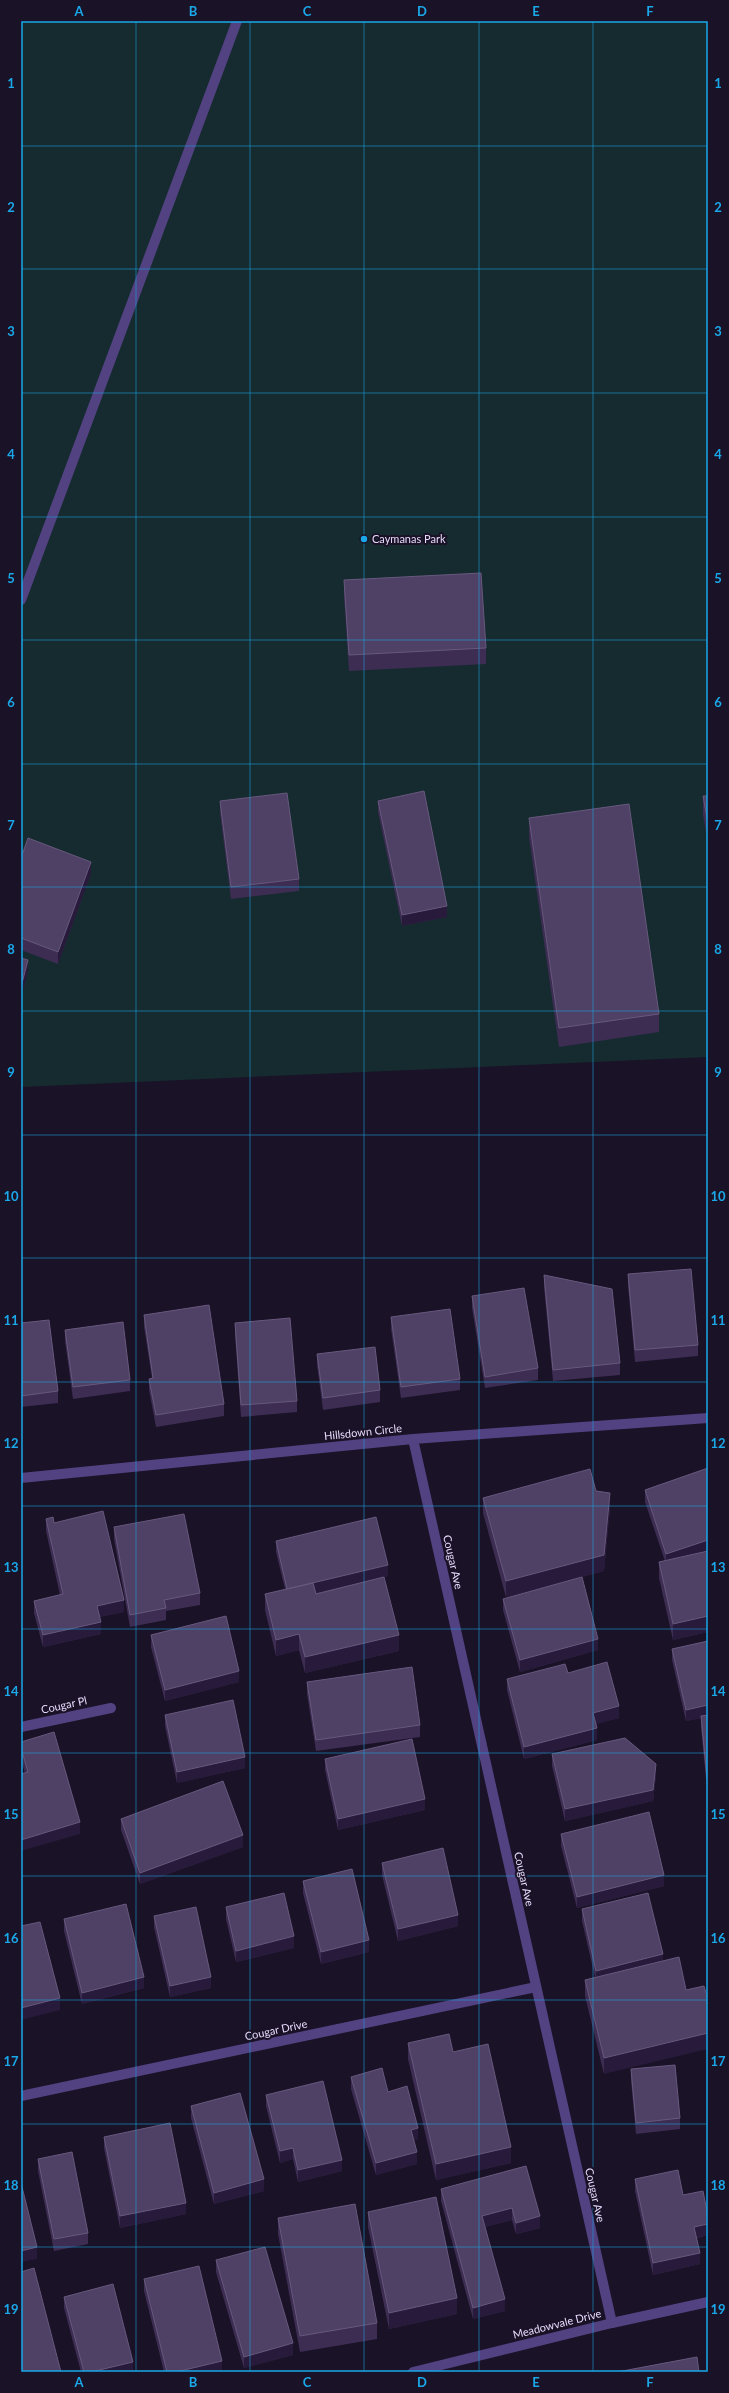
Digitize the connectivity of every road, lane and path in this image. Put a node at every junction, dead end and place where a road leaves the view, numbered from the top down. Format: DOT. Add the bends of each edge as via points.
graph roads {
  1 [pos="237,21"];
  2 [pos="21,600"];
  3 [pos="708,1418"];
  4 [pos="413,1439"];
  5 [pos="21,1478"];
  6 [pos="111,1708"];
  7 [pos="21,1727"];
  8 [pos="536,1987"];
  9 [pos="21,2096"];
  10 [pos="708,2302"];
  11 [pos="612,2323"];
  12 [pos="413,2372"];
  1 -- 2 [label="street"];
  3 -- 4 [label="street, Hillsdown Circle"];
  4 -- 5 [label="street, Hillsdown Circle"];
  4 -- 8 [label="street, Cougar Ave"];
  6 -- 7 [label="street, Cougar Pl"];
  8 -- 9 [label="street, Cougar Drive"];
  8 -- 11 [label="street, Cougar Ave"];
  10 -- 11 [label="street, Meadowvale Drive"];
  11 -- 12 [label="street, Meadowvale Drive"];
}
